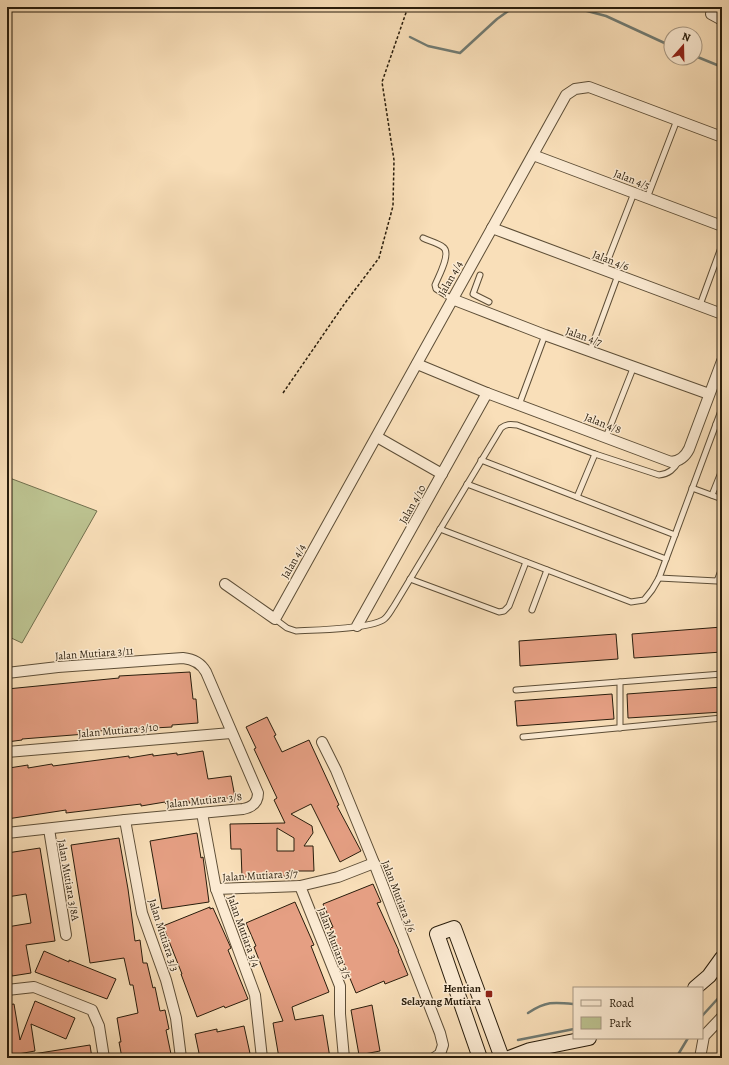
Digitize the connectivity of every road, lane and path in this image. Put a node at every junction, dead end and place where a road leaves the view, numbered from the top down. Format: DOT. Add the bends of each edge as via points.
graph roads {
  1 [pos="408,7"];
  2 [pos="711,14"];
  3 [pos="722,20"];
  4 [pos="677,120"];
  5 [pos="722,137"];
  6 [pos="533,155"];
  7 [pos="634,193"];
  8 [pos="647,198"];
  9 [pos="722,226"];
  10 [pos="492,228"];
  11 [pos="423,238"];
  12 [pos="722,245"];
  13 [pos="604,270"];
  14 [pos="480,275"];
  15 [pos="618,275"];
  16 [pos="452,299"];
  17 [pos="489,302"];
  18 [pos="478,303"];
  19 [pos="700,306"];
  20 [pos="722,314"];
  21 [pos="545,335"];
  22 [pos="590,351"];
  23 [pos="722,361"];
  24 [pos="417,364"];
  25 [pos="634,366"];
  26 [pos="283,393"];
  27 [pos="487,393"];
  28 [pos="709,394"];
  29 [pos="519,406"];
  30 [pos="722,408"];
  31 [pos="716,424"];
  32 [pos="722,427"];
  33 [pos="377,437"];
  34 [pos="606,437"];
  35 [pos="595,454"];
  36 [pos="482,460"];
  37 [pos="680,460"];
  38 [pos="722,470"];
  39 [pos="442,474"];
  40 [pos="467,484"];
  41 [pos="692,488"];
  42 [pos="712,495"];
  43 [pos="577,497"];
  44 [pos="722,499"];
  45 [pos="440,530"];
  46 [pos="675,535"];
  47 [pos="666,559"];
  48 [pos="526,562"];
  49 [pos="722,568"];
  50 [pos="547,570"];
  51 [pos="659,578"];
  52 [pos="410,580"];
  53 [pos="225,584"];
  54 [pos="532,610"];
  55 [pos="275,619"];
  56 [pos="357,626"];
  57 [pos="183,658"];
  58 [pos="7,673"];
  59 [pos="722,674"];
  60 [pos="620,682"];
  61 [pos="516,690"];
  62 [pos="722,718"];
  63 [pos="620,728"];
  64 [pos="231,733"];
  65 [pos="523,737"];
  66 [pos="322,742"];
  67 [pos="7,752"];
  68 [pos="202,813"];
  69 [pos="125,820"];
  70 [pos="49,829"];
  71 [pos="7,834"];
  72 [pos="374,864"];
  73 [pos="300,886"];
  74 [pos="216,890"];
  75 [pos="66,935"];
  76 [pos="722,958"];
  77 [pos="697,987"];
  78 [pos="7,990"];
  79 [pos="462,1006"];
  80 [pos="722,1018"];
  81 [pos="494,1035"];
  82 [pos="585,1039"];
  83 [pos="525,1054"];
  84 [pos="104,1058"];
  85 [pos="181,1058"];
  86 [pos="262,1058"];
  87 [pos="344,1058"];
  88 [pos="434,1058"];
  89 [pos="469,1058"];
  90 [pos="480,1058"];
  91 [pos="502,1058"];
  92 [pos="508,1058"];
  93 [pos="700,1058"];
  1 -- 26 [label="path" via="382,82 394,160 393,206 379,258"];
  2 -- 3 [label="street"];
  4 -- 5 [label="street, Jalan 4/4"];
  4 -- 6 [label="street, Jalan 4/4" via="589,87 575,89 566,94"];
  4 -- 8 [label="lane"];
  6 -- 7 [label="street, Jalan 4/5"];
  6 -- 10 [label="street, Jalan 4/4"];
  7 -- 8 [label="street, Jalan 4/5"];
  7 -- 13 [label="lane"];
  8 -- 9 [label="street, Jalan 4/5"];
  10 -- 13 [label="street, Jalan 4/6"];
  10 -- 16 [label="street, Jalan 4/4"];
  11 -- 16 [label="lane" via="444,247 446,251 446,259 435,285 436,289"];
  12 -- 19 [label="lane"];
  13 -- 15 [label="street, Jalan 4/6"];
  14 -- 18 [label="lane" via="473,292"];
  15 -- 19 [label="street, Jalan 4/6"];
  15 -- 22 [label="lane"];
  16 -- 18 [label="street, Jalan 4/7"];
  16 -- 24 [label="street, Jalan 4/4"];
  17 -- 18 [label="lane"];
  18 -- 21 [label="street, Jalan 4/7"];
  19 -- 20 [label="street, Jalan 4/6"];
  21 -- 22 [label="street, Jalan 4/7"];
  21 -- 29 [label="lane"];
  22 -- 25 [label="street, Jalan 4/7"];
  23 -- 28 [label="street"];
  24 -- 27 [label="street, Jalan 4/8"];
  24 -- 33 [label="street, Jalan 4/4"];
  25 -- 28 [label="street, Jalan 4/7"];
  25 -- 34 [label="lane"];
  27 -- 29 [label="street, Jalan 4/8"];
  27 -- 39 [label="street, Jalan 4/10"];
  28 -- 37 [label="street" via="689,449"];
  29 -- 34 [label="street, Jalan 4/8"];
  30 -- 31 [label="lane"];
  31 -- 32 [label="lane"];
  31 -- 41 [label="lane"];
  33 -- 39 [label="street"];
  33 -- 55 [label="street, Jalan 4/4"];
  34 -- 37 [label="street, Jalan 4/8" via="667,461"];
  35 -- 36 [label="lane" via="510,424 501,428"];
  35 -- 37 [label="lane" via="658,475 670,471"];
  35 -- 43 [label="lane"];
  36 -- 40 [label="lane"];
  36 -- 43 [label="lane"];
  38 -- 42 [label="lane"];
  39 -- 56 [label="street, Jalan 4/10"];
  40 -- 45 [label="lane"];
  40 -- 47 [label="lane"];
  41 -- 42 [label="lane"];
  41 -- 46 [label="lane"];
  42 -- 44 [label="lane"];
  43 -- 46 [label="lane"];
  45 -- 48 [label="lane"];
  45 -- 52 [label="lane"];
  46 -- 47 [label="lane"];
  47 -- 51 [label="lane"];
  48 -- 50 [label="lane"];
  48 -- 52 [label="lane" via="509,606 499,612"];
  49 -- 51 [label="lane" via="717,581"];
  50 -- 51 [label="lane" via="631,602 644,600"];
  50 -- 54 [label="lane"];
  52 -- 56 [label="lane" via="384,619"];
  53 -- 55 [label="street"];
  55 -- 56 [label="lane" via="296,631"];
  57 -- 58 [label="street, Jalan Mutiara 3/11"];
  57 -- 64 [label="street, Jalan Mutiara 3/8" via="203,666"];
  59 -- 60 [label="lane"];
  60 -- 61 [label="lane"];
  60 -- 63 [label="lane"];
  62 -- 63 [label="lane"];
  63 -- 65 [label="lane"];
  64 -- 67 [label="street, Jalan Mutiara 3/10"];
  64 -- 68 [label="street, Jalan Mutiara 3/8" via="258,794 257,801 251,807 243,809"];
  66 -- 72 [label="street, Jalan Mutiara 3/6"];
  68 -- 69 [label="street, Jalan Mutiara 3/8"];
  68 -- 74 [label="street, Jalan Mutiara 3/4"];
  69 -- 70 [label="street, Jalan Mutiara 3/8"];
  69 -- 85 [label="street, Jalan Mutiara 3/3" via="142,913 166,980 176,1018"];
  70 -- 71 [label="street, Jalan Mutiara 3/8"];
  70 -- 75 [label="street, Jalan Mutiara 3/8A"];
  72 -- 73 [label="street, Jalan Mutiara 3/7" via="338,877"];
  72 -- 88 [label="street, Jalan Mutiara 3/6" via="444,1045 440,1054"];
  73 -- 74 [label="street, Jalan Mutiara 3/7"];
  73 -- 87 [label="street, Jalan Mutiara 3/5" via="340,986"];
  74 -- 86 [label="street, Jalan Mutiara 3/4" via="255,995"];
  76 -- 77 [label="street"];
  78 -- 84 [label="street" via="34,987 92,1010 99,1026"];
  79 -- 81 [label="street" via="437,934 454,928"];
  79 -- 89 [label="street" via="459,1017"];
  79 -- 90 [label="street"];
  80 -- 93 [label="street" via="704,1036"];
  81 -- 83 [label="street" via="503,1044"];
  81 -- 91 [label="street"];
  82 -- 83 [label="street"];
  83 -- 92 [label="street"];
}
